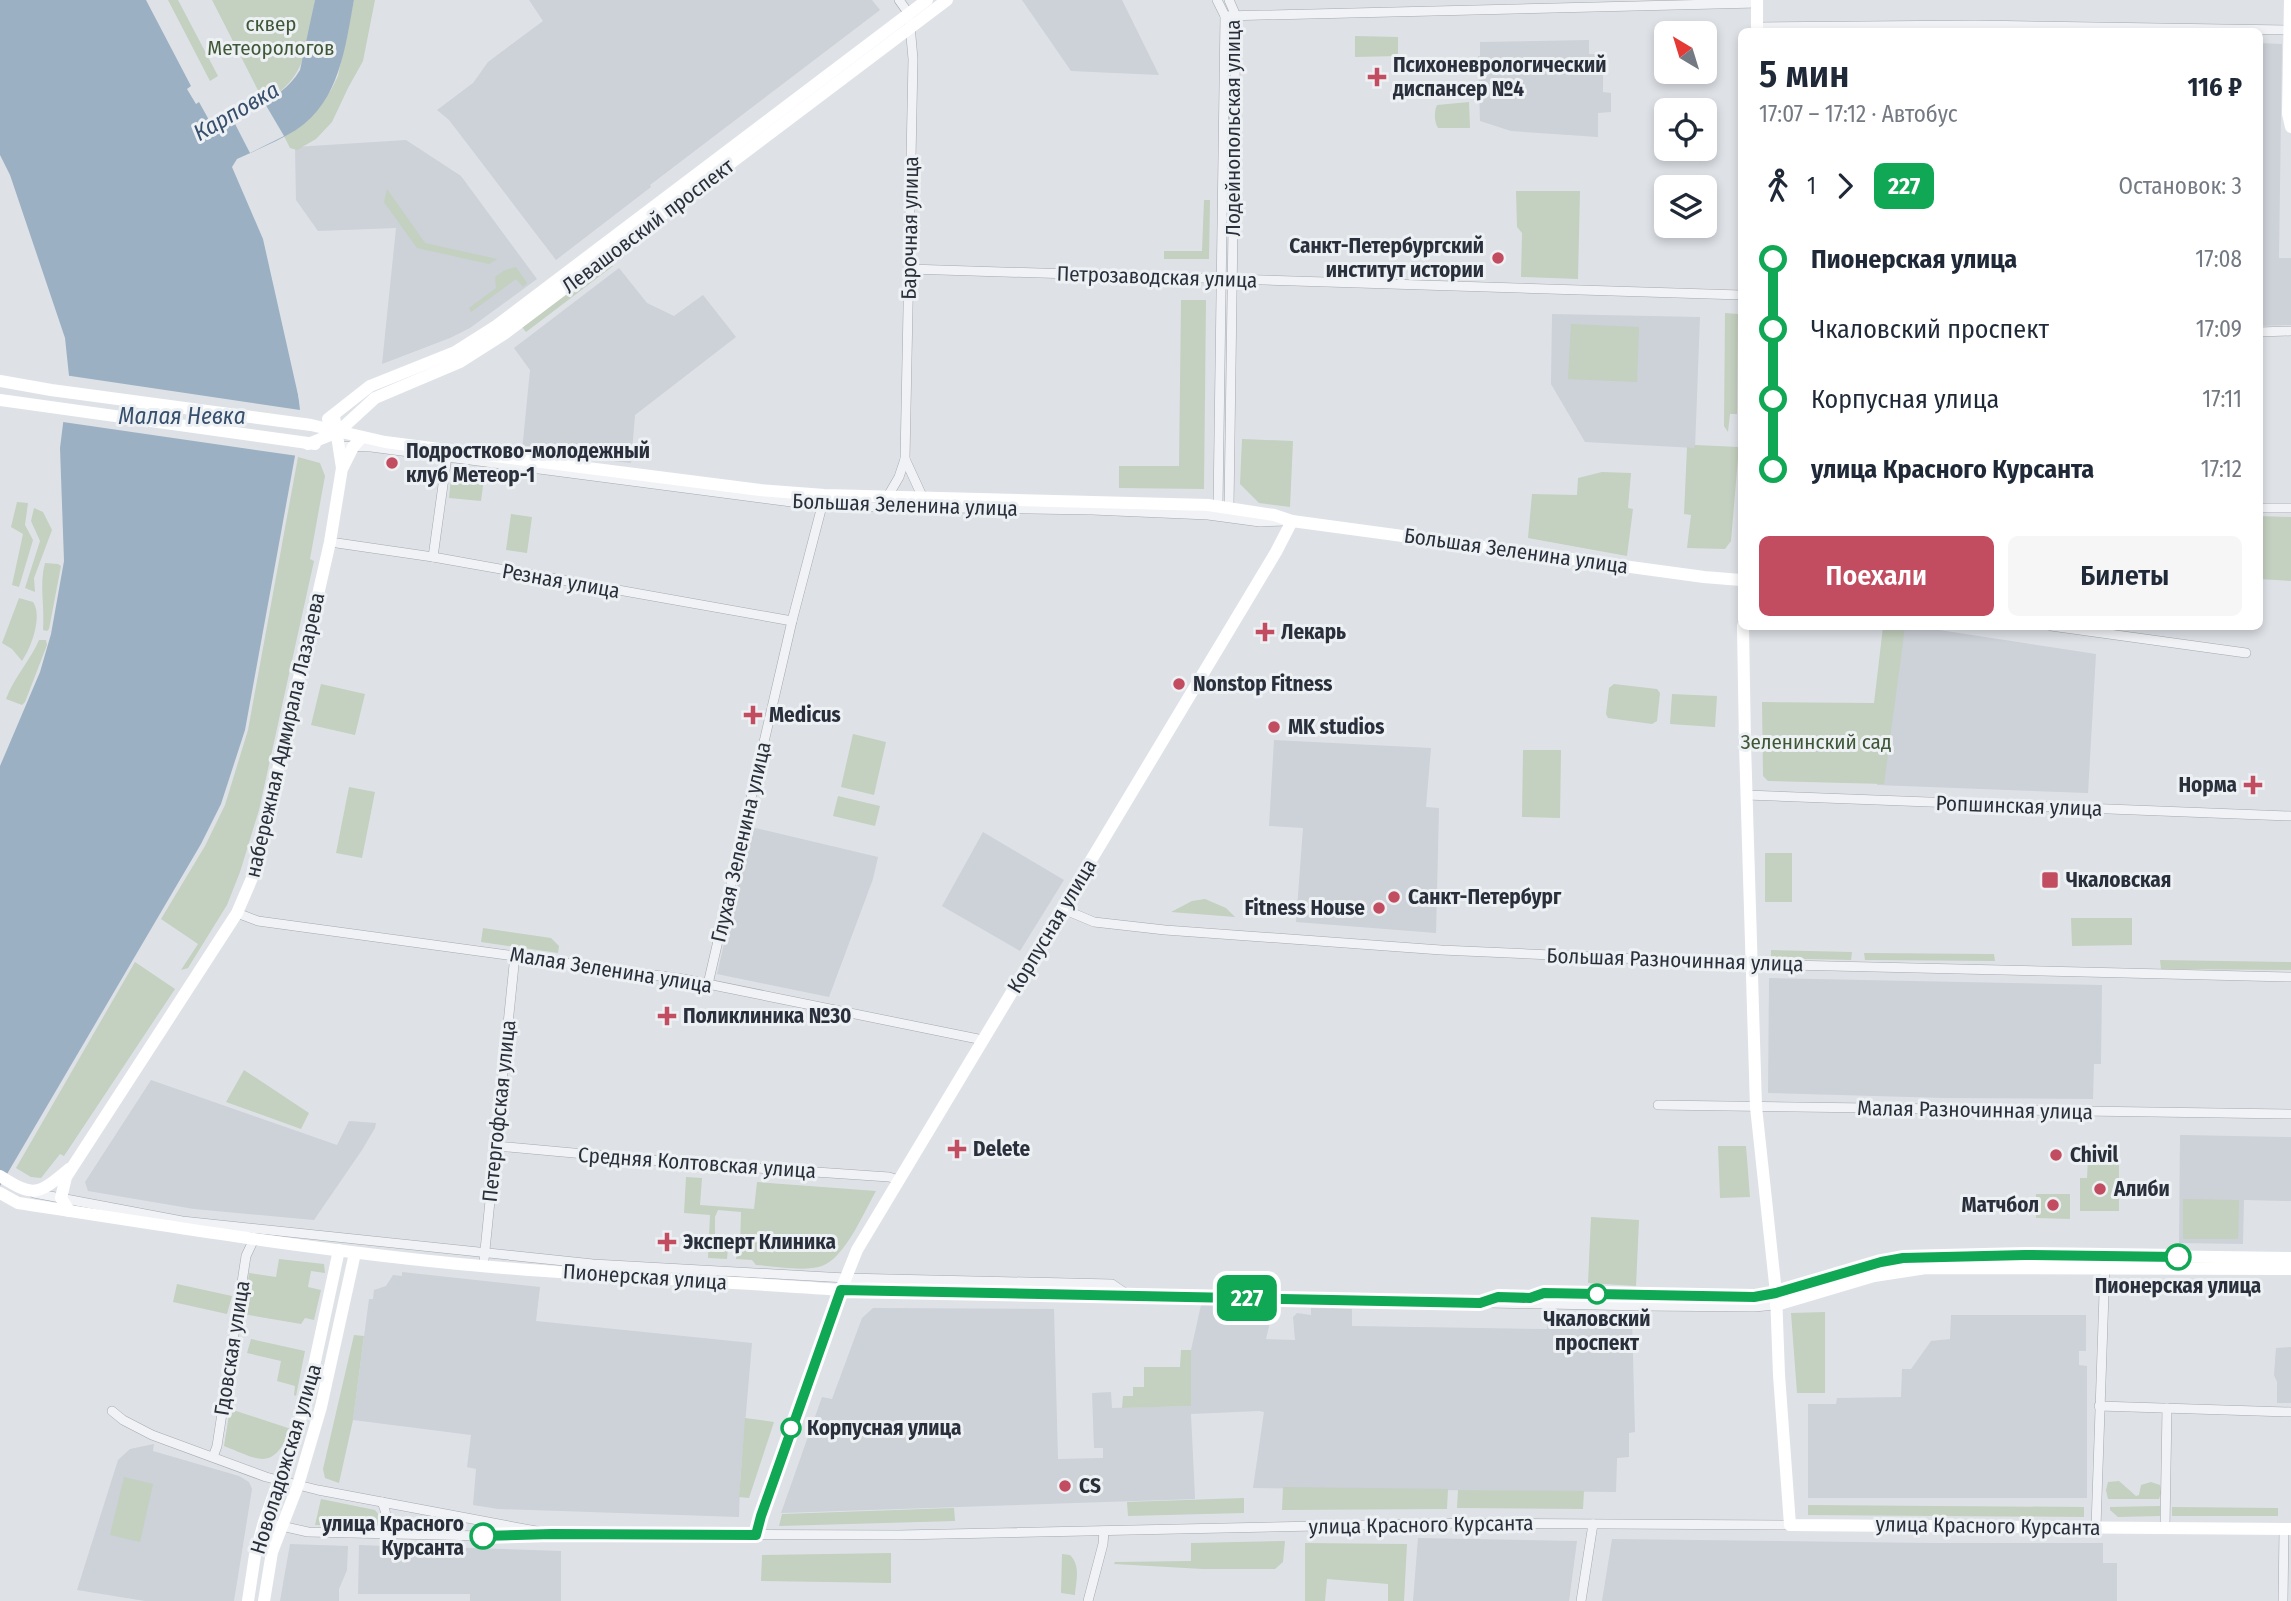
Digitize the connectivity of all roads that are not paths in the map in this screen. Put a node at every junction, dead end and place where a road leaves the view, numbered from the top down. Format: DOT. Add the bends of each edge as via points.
graph roads {
  1 [pos="899,0"];
  2 [pos="927,0"];
  3 [pos="947,0"];
  4 [pos="1217,0"];
  5 [pos="1229,0"];
  6 [pos="2290,0"];
  7 [pos="1757,2"];
  8 [pos="1605,3"];
  9 [pos="909,14"];
  10 [pos="1225,16"];
  11 [pos="1236,16"];
  12 [pos="911,28"];
  13 [pos="1757,28"];
  14 [pos="1812,28"];
  15 [pos="2164,28"];
  16 [pos="2263,30"];
  17 [pos="2290,30"];
  18 [pos="2291,127"];
  19 [pos="909,269"];
  20 [pos="1222,279"];
  21 [pos="1233,279"];
  22 [pos="1738,295"];
  23 [pos="2291,331"];
  24 [pos="2263,332"];
  25 [pos="0,380"];
  26 [pos="0,400"];
  27 [pos="344,407"];
  28 [pos="334,416"];
  29 [pos="349,420"];
  30 [pos="308,425"];
  31 [pos="338,432"];
  32 [pos="305,443"];
  33 [pos="351,443"];
  34 [pos="447,455"];
  35 [pos="905,459"];
  36 [pos="888,496"];
  37 [pos="923,498"];
  38 [pos="823,501"];
  39 [pos="1224,507"];
  40 [pos="2263,508"];
  41 [pos="2291,508"];
  42 [pos="1292,521"];
  43 [pos="330,542"];
  44 [pos="433,557"];
  45 [pos="1738,580"];
  46 [pos="792,621"];
  47 [pos="1743,630"];
  48 [pos="2080,630"];
  49 [pos="2246,653"];
  50 [pos="1746,795"];
  51 [pos="2291,816"];
  52 [pos="1063,909"];
  53 [pos="237,913"];
  54 [pos="515,955"];
  55 [pos="1752,964"];
  56 [pos="2291,977"];
  57 [pos="708,984"];
  58 [pos="984,1041"];
  59 [pos="1658,1105"];
  60 [pos="1756,1107"];
  61 [pos="2291,1114"];
  62 [pos="496,1146"];
  63 [pos="73,1166"];
  64 [pos="2,1177"];
  65 [pos="899,1180"];
  66 [pos="32,1192"];
  67 [pos="0,1193"];
  68 [pos="61,1198"];
  69 [pos="69,1211"];
  70 [pos="349,1238"];
  71 [pos="254,1239"];
  72 [pos="340,1250"];
  73 [pos="355,1253"];
  74 [pos="2291,1258"];
  75 [pos="484,1260"];
  76 [pos="2105,1262"];
  77 [pos="2291,1269"];
  78 [pos="844,1284"];
  79 [pos="1129,1296"];
  80 [pos="1776,1299"];
  81 [pos="1480,1303"];
  82 [pos="2099,1406"];
  83 [pos="2168,1408"];
  84 [pos="112,1411"];
  85 [pos="2291,1412"];
  86 [pos="213,1457"];
  87 [pos="279,1481"];
  88 [pos="298,1485"];
  89 [pos="382,1502"];
  90 [pos="264,1522"];
  91 [pos="1593,1524"];
  92 [pos="1790,1525"];
  93 [pos="281,1526"];
  94 [pos="2096,1527"];
  95 [pos="2165,1528"];
  96 [pos="2288,1529"];
  97 [pos="1104,1531"];
  98 [pos="377,1533"];
  99 [pos="552,1534"];
  100 [pos="756,1535"];
  101 [pos="248,1601"];
  102 [pos="264,1601"];
  103 [pos="1087,1601"];
  104 [pos="1581,1601"];
  105 [pos="2283,1601"];
  1 -- 9 [label="street, Барочная улица"];
  2 -- 9 [label="street, Левашовский проспект"];
  3 -- 12 [label="street, Левашовский проспект"];
  4 -- 10 [label="street, Лодейнопольская улица"];
  5 -- 11 [label="street, Лодейнопольская улица"];
  6 -- 17 [label="street"];
  7 -- 8 [label="street"];
  7 -- 13 [label="street"];
  8 -- 11 [label="street"];
  9 -- 12 [label="street, Барочная улица"];
  9 -- 27 [label="street, Левашовский проспект" via="496,327 455,352 370,386"];
  10 -- 11 [label="street"];
  10 -- 20 [label="street, Лодейнопольская улица"];
  11 -- 21 [label="street, Лодейнопольская улица"];
  12 -- 19 [label="street, Барочная улица"];
  12 -- 29 [label="street, Левашовский проспект" via="504,334 460,362 375,398"];
  14 -- 15 [label="street"];
  16 -- 17 [label="street"];
  17 -- 18 [label="street"];
  19 -- 20 [label="street, Петрозаводская улица"];
  19 -- 35 [label="street, Барочная улица"];
  20 -- 21 [label="street, Петрозаводская улица"];
  20 -- 39 [label="street, Лодейнопольская улица"];
  21 -- 22 [label="street, Петрозаводская улица"];
  21 -- 39 [label="street, Лодейнопольская улица"];
  23 -- 24 [label="street"];
  25 -- 30 [label="street, Большая Зеленина улица"];
  26 -- 32 [label="street"];
  27 -- 28 [label="street, Левашовский проспект"];
  27 -- 29 [label="street"];
  28 -- 30 [label="street"];
  28 -- 31 [label="street, набережная Адмирала Лазарева"];
  29 -- 31 [label="street, Левашовский проспект"];
  29 -- 33 [label="street" via="354,430"];
  30 -- 31 [label="street, Большая Зеленина улица"];
  31 -- 32 [label="street"];
  31 -- 33 [label="street, набережная Адмирала Лазарева"];
  31 -- 33 [label="street, Большая Зеленина улица"];
  32 -- 33 [label="street"];
  33 -- 34 [label="street, Большая Зеленина улица"];
  33 -- 43 [label="street, набережная Адмирала Лазарева" via="342,468"];
  34 -- 38 [label="street, Большая Зеленина улица"];
  34 -- 44 [label="street"];
  35 -- 36 [label="street, Барочная улица"];
  35 -- 37 [label="street, Барочная улица"];
  36 -- 37 [label="street, Большая Зеленина улица"];
  36 -- 38 [label="street, Большая Зеленина улица"];
  37 -- 39 [label="street, Большая Зеленина улица"];
  38 -- 42 [label="street, Большая Зеленина улица"];
  38 -- 46 [label="street, Глухая Зеленина улица"];
  39 -- 42 [label="street, Большая Зеленина улица"];
  40 -- 41 [label="street"];
  42 -- 45 [label="street, Большая Зеленина улица"];
  42 -- 52 [label="street, Корпусная улица"];
  43 -- 44 [label="street, Резная улица"];
  43 -- 53 [label="street, набережная Адмирала Лазарева" via="271,810 255,871"];
  44 -- 46 [label="street, Резная улица"];
  46 -- 57 [label="street, Глухая Зеленина улица"];
  47 -- 50 [label="street"];
  48 -- 49 [label="street"];
  50 -- 51 [label="street, Ропшинская улица"];
  50 -- 55 [label="street"];
  52 -- 55 [label="street, Большая Разночинная улица" via="1094,922 1289,940"];
  52 -- 58 [label="street, Корпусная улица"];
  53 -- 54 [label="street, Малая Зеленина улица" via="258,921"];
  53 -- 63 [label="street, набережная Адмирала Лазарева"];
  54 -- 57 [label="street, Малая Зеленина улица"];
  54 -- 62 [label="street, Петергофская улица"];
  55 -- 56 [label="street, Большая Разночинная улица"];
  55 -- 60 [label="street"];
  57 -- 58 [label="street, Малая Зеленина улица"];
  58 -- 65 [label="street, Корпусная улица"];
  59 -- 60 [label="street, Малая Разночинная улица"];
  60 -- 61 [label="street, Малая Разночинная улица"];
  60 -- 80 [label="street"];
  62 -- 65 [label="street, Средняя Колтовская улица"];
  62 -- 75 [label="street, Петергофская улица"];
  63 -- 66 [label="street"];
  63 -- 68 [label="street, набережная Адмирала Лазарева"];
  64 -- 66 [label="street"];
  65 -- 78 [label="street, Корпусная улица" via="857,1250"];
  66 -- 68 [label="street, Пионерская улица"];
  67 -- 69 [label="street, Пионерская улица" via="18,1203"];
  68 -- 69 [label="street"];
  68 -- 70 [label="street, Пионерская улица" via="182,1221"];
  69 -- 71 [label="street, Пионерская улица"];
  70 -- 72 [label="street, Новоладожская улица"];
  70 -- 75 [label="street, Пионерская улица"];
  71 -- 72 [label="street, Пионерская улица"];
  71 -- 86 [label="street, Гдовская улица" via="246,1256"];
  72 -- 73 [label="street, Пионерская улица"];
  72 -- 87 [label="street, Новоладожская улица" via="306,1403"];
  73 -- 75 [label="street, Пионерская улица"];
  73 -- 88 [label="street, Новоладожская улица" via="321,1407"];
  74 -- 76 [label="street, Пионерская улица"];
  75 -- 78 [label="street, Пионерская улица"];
  76 -- 77 [label="street, Пионерская улица"];
  76 -- 80 [label="street, Пионерская улица" via="1910,1269"];
  76 -- 82 [label="street"];
  78 -- 79 [label="street, Пионерская улица"];
  78 -- 79 [label="street, Пионерская улица" via="1112,1284"];
  78 -- 100 [label="street, Корпусная улица"];
  79 -- 81 [label="street, Пионерская улица"];
  80 -- 81 [label="street, Пионерская улица" via="1754,1307"];
  80 -- 81 [label="street, Пионерская улица" via="1544,1293"];
  80 -- 92 [label="street"];
  82 -- 83 [label="street"];
  82 -- 94 [label="street"];
  83 -- 85 [label="street"];
  83 -- 95 [label="street"];
  84 -- 86 [label="street, улица Красного Курсанта" via="152,1435"];
  86 -- 87 [label="street, улица Красного Курсанта"];
  87 -- 88 [label="street, улица Красного Курсанта"];
  87 -- 90 [label="street, Новоладожская улица"];
  88 -- 89 [label="street, улица Красного Курсанта"];
  88 -- 93 [label="street, Новоладожская улица"];
  89 -- 98 [label="street" via="386,1520"];
  89 -- 99 [label="street, улица Красного Курсанта"];
  90 -- 93 [label="street, улица Красного Курсанта"];
  90 -- 101 [label="street, Новоладожская улица"];
  91 -- 92 [label="street, улица Красного Курсанта"];
  91 -- 97 [label="street, улица Красного Курсанта"];
  91 -- 104 [label="street"];
  92 -- 94 [label="street, улица Красного Курсанта"];
  93 -- 98 [label="street, улица Красного Курсанта" via="308,1532"];
  93 -- 102 [label="street, Новоладожская улица"];
  94 -- 95 [label="street, улица Красного Курсанта"];
  95 -- 96 [label="street, улица Красного Курсанта"];
  96 -- 105 [label="street"];
  97 -- 100 [label="street, улица Красного Курсанта"];
  97 -- 103 [label="street"];
  98 -- 99 [label="street, улица Красного Курсанта"];
  99 -- 100 [label="street, улица Красного Курсанта"];
}
